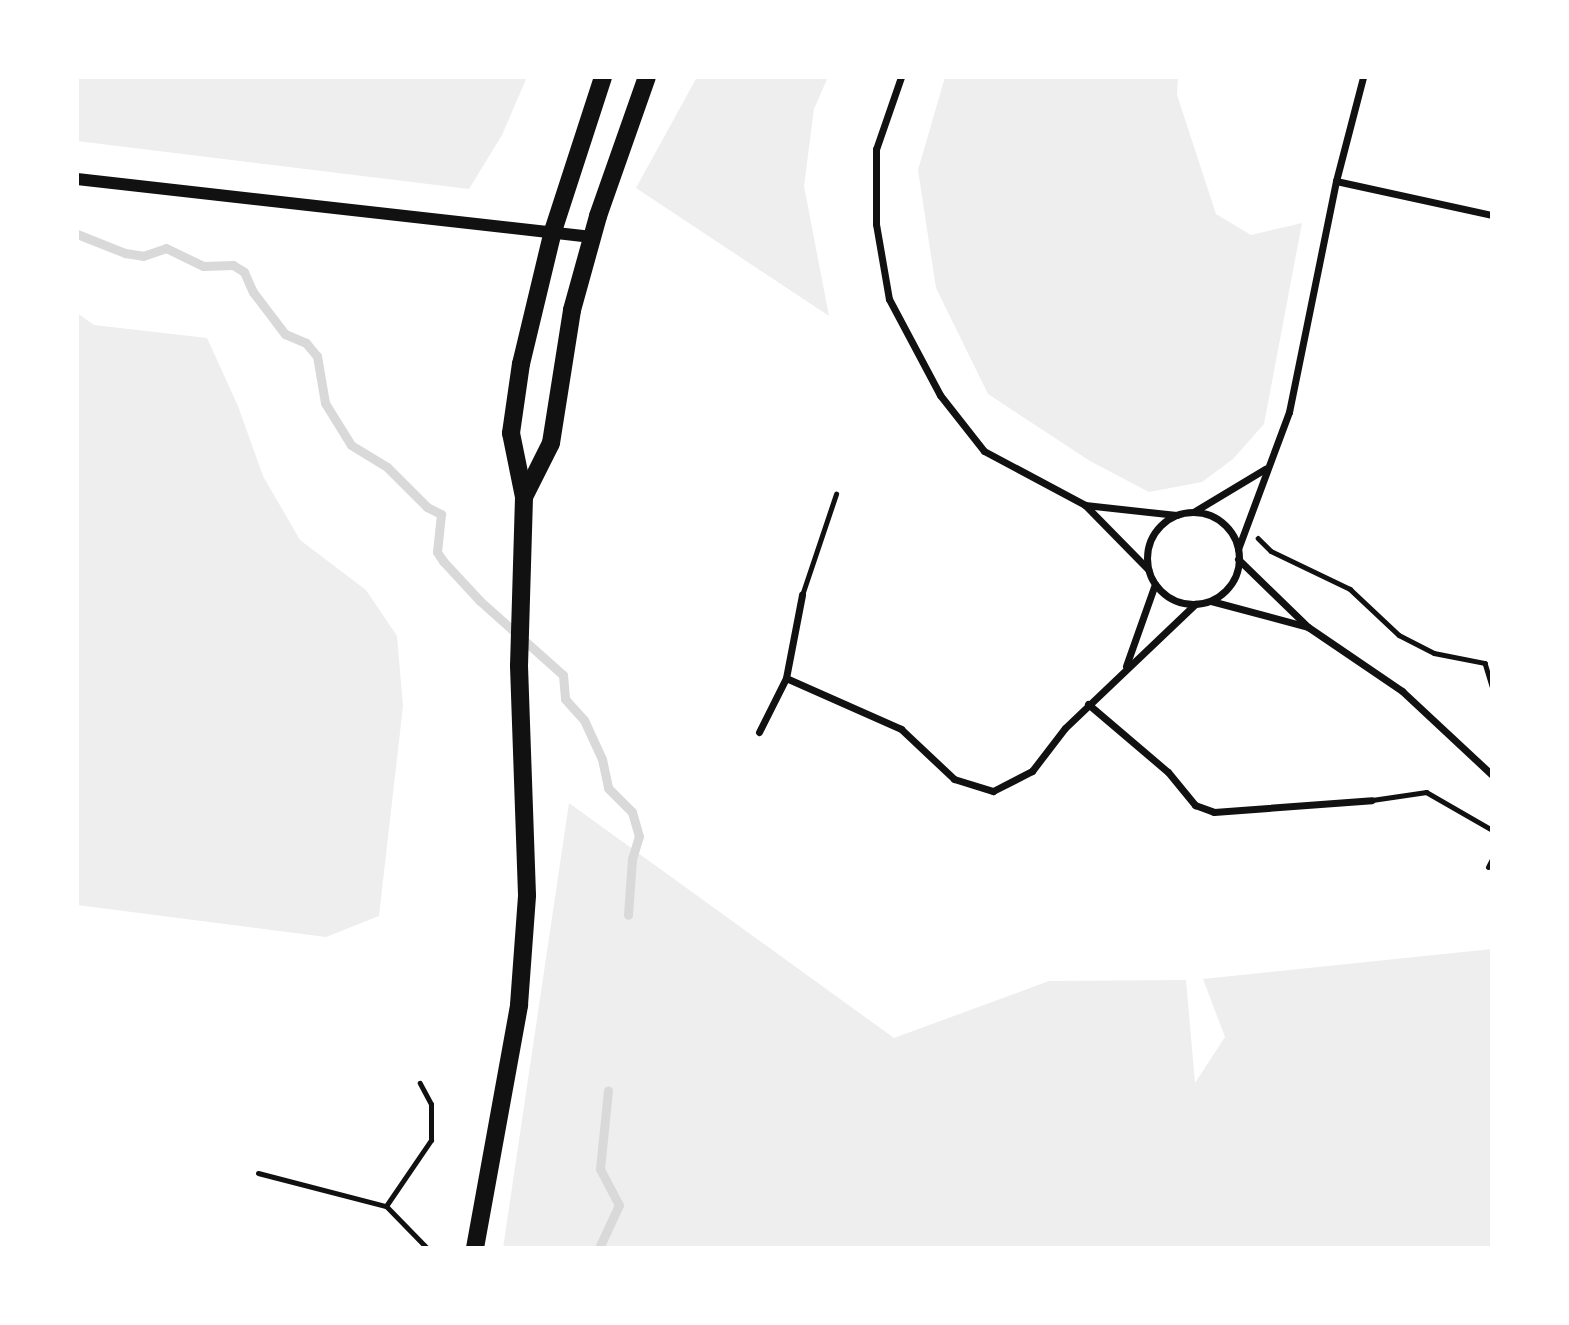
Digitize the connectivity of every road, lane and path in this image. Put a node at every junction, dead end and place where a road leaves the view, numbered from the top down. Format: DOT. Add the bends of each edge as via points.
graph roads {
  1 [pos="603,77"];
  2 [pos="647,77"];
  3 [pos="901,77"];
  4 [pos="1363,77"];
  5 [pos="77,179"];
  6 [pos="1336,181"];
  7 [pos="1492,215"];
  8 [pos="553,230"];
  9 [pos="592,237"];
  10 [pos="1265,468"];
  11 [pos="836,494"];
  12 [pos="524,497"];
  13 [pos="1085,505"];
  14 [pos="1195,512"];
  15 [pos="1177,515"];
  16 [pos="1246,525"];
  17 [pos="1238,549"];
  18 [pos="1238,559"];
  19 [pos="1148,569"];
  20 [pos="1154,584"];
  21 [pos="802,595"];
  22 [pos="1211,601"];
  23 [pos="1195,604"];
  24 [pos="1308,627"];
  25 [pos="1126,667"];
  26 [pos="786,678"];
  27 [pos="1492,686"];
  28 [pos="1088,704"];
  29 [pos="759,732"];
  30 [pos="1492,775"];
  31 [pos="1372,800"];
  32 [pos="1492,830"];
  33 [pos="1492,859"];
  34 [pos="1488,867"];
  35 [pos="420,1083"];
  36 [pos="258,1173"];
  37 [pos="386,1206"];
  38 [pos="427,1248"];
  39 [pos="475,1248"];
  1 -- 8 [label="main road"];
  2 -- 9 [label="main road"];
  3 -- 13 [label="street" via="876,149 876,223 889,299 940,395 984,451"];
  4 -- 6 [label="street"];
  5 -- 8 [label="street" via="390,218"];
  6 -- 7 [label="street"];
  6 -- 10 [label="street" via="1289,412"];
  8 -- 9 [label="street"];
  8 -- 12 [label="main road" via="521,364 511,433"];
  9 -- 12 [label="main road" via="572,310 551,443"];
  10 -- 14 [label="street"];
  10 -- 16 [label="street"];
  11 -- 21 [label="lane"];
  12 -- 39 [label="main road" via="519,614 527,835 523,960"];
  13 -- 15 [label="street"];
  13 -- 19 [label="street"];
  14 -- 15 [label="street"];
  14 -- 17 [label="street" via="1224,524"];
  15 -- 19 [label="street" via="1153,536"];
  16 -- 17 [label="street"];
  16 -- 27 [label="path" via="1271,551 1350,589 1399,635 1434,653 1485,663"];
  17 -- 18 [label="street"];
  18 -- 22 [label="street" via="1233,581"];
  18 -- 24 [label="street"];
  19 -- 20 [label="street"];
  20 -- 23 [label="street" via="1179,602"];
  20 -- 25 [label="street"];
  21 -- 26 [label="street"];
  22 -- 23 [label="street"];
  22 -- 24 [label="street"];
  23 -- 25 [label="street"];
  24 -- 30 [label="street" via="1402,691"];
  25 -- 28 [label="street"];
  26 -- 28 [label="street" via="901,729 954,779 993,791 1032,771"];
  26 -- 29 [label="street"];
  28 -- 31 [label="street" via="1168,772 1195,805 1214,812"];
  31 -- 32 [label="lane" via="1426,792"];
  33 -- 34 [label="lane"];
  35 -- 37 [label="lane" via="431,1104 431,1140"];
  36 -- 37 [label="lane"];
  37 -- 38 [label="lane"];
}
